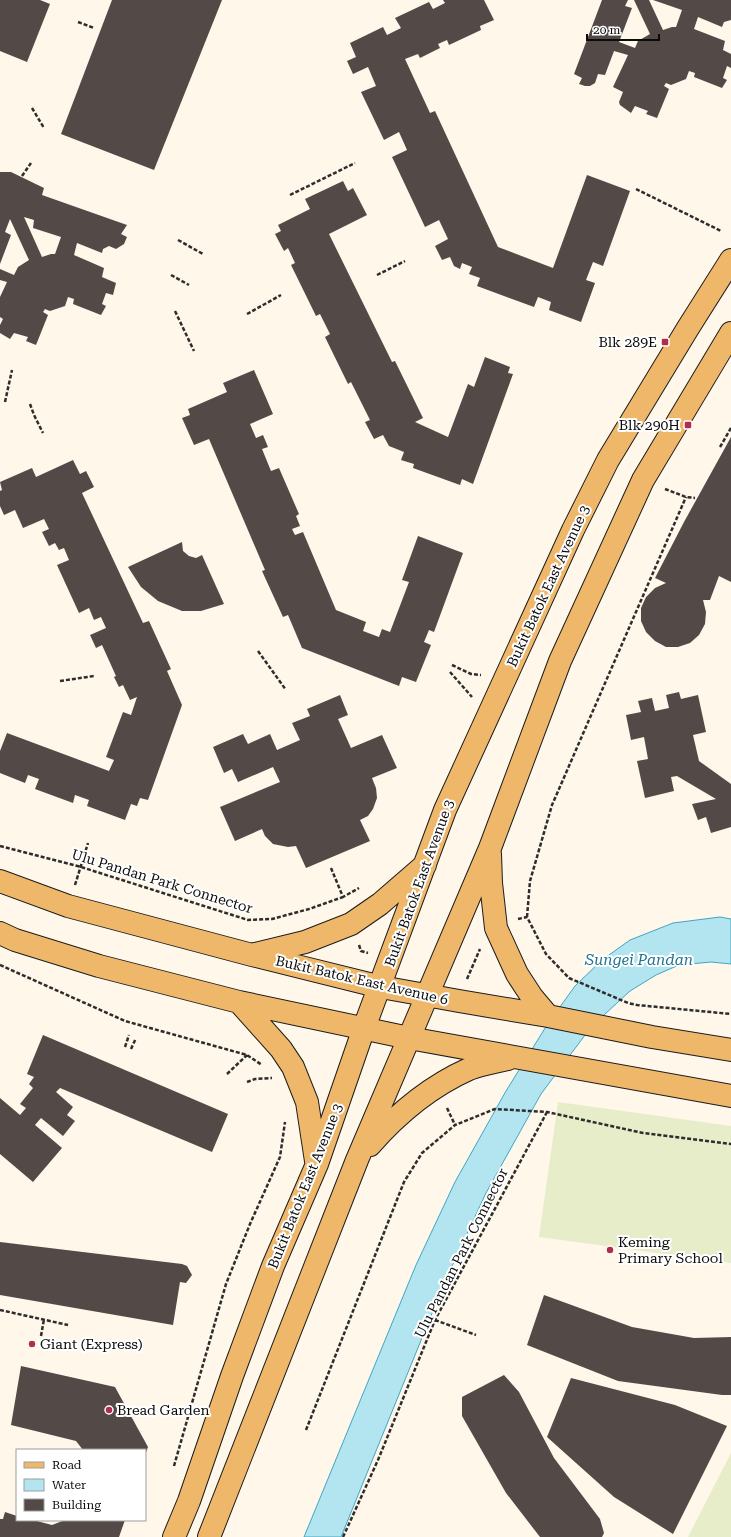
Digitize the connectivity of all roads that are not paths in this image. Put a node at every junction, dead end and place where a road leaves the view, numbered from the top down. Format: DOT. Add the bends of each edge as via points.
graph roads {
  1 [pos="731,260"];
  2 [pos="731,333"];
  3 [pos="490,848"];
  4 [pos="427,863"];
  5 [pos="0,881"];
  6 [pos="0,933"];
  7 [pos="252,955"];
  8 [pos="381,986"];
  9 [pos="426,995"];
  10 [pos="238,1002"];
  11 [pos="550,1016"];
  12 [pos="364,1028"];
  13 [pos="409,1038"];
  14 [pos="731,1050"];
  15 [pos="522,1058"];
  16 [pos="731,1096"];
  17 [pos="356,1160"];
  18 [pos="317,1164"];
  19 [pos="174,1537"];
  20 [pos="209,1537"];
  1 -- 4 [label="main road, Bukit Batok East Avenue 3" via="608,460 573,530 445,810"];
  2 -- 3 [label="main road" via="644,480 560,662"];
  3 -- 9 [label="main road"];
  3 -- 11 [label="main road" via="496,928 516,974 532,997"];
  4 -- 7 [label="main road" via="380,904 351,924 305,942"];
  4 -- 8 [label="main road, Bukit Batok East Avenue 3"];
  5 -- 7 [label="main road, Bukit Batok East Avenue 6" via="68,906"];
  6 -- 10 [label="main road" via="99,966"];
  7 -- 8 [label="main road, Bukit Batok East Avenue 6"];
  8 -- 9 [label="main road, Bukit Batok East Avenue 6"];
  8 -- 12 [label="main road, Bukit Batok East Avenue 3"];
  9 -- 11 [label="main road, Bukit Batok East Avenue 6"];
  9 -- 13 [label="main road"];
  10 -- 12 [label="main road"];
  10 -- 18 [label="main road" via="281,1049 293,1067 307,1102"];
  11 -- 14 [label="main road, Bukit Batok East Avenue 6"];
  12 -- 13 [label="main road"];
  12 -- 18 [label="main road, Bukit Batok East Avenue 3"];
  13 -- 15 [label="main road"];
  13 -- 17 [label="main road"];
  15 -- 16 [label="main road"];
  15 -- 17 [label="main road" via="470,1069 436,1087 389,1124"];
  17 -- 20 [label="main road"];
  18 -- 19 [label="main road, Bukit Batok East Avenue 3" via="273,1266"];
}
